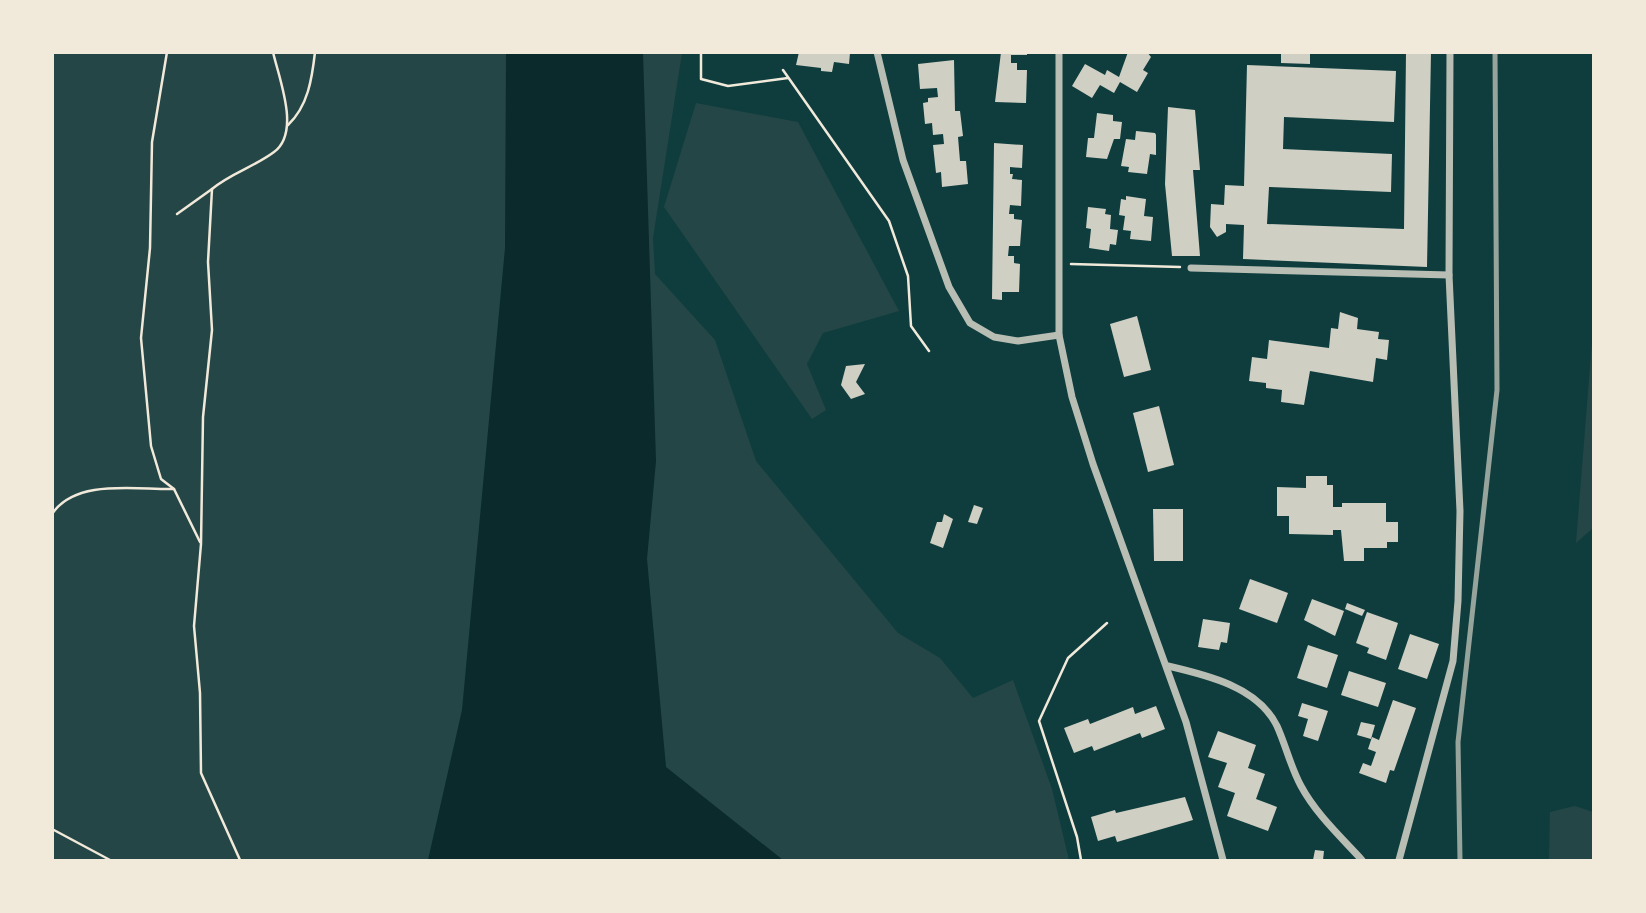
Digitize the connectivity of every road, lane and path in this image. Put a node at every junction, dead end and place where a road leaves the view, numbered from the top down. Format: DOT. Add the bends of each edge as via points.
graph roads {
  1 [pos="167,52"];
  2 [pos="273,52"];
  3 [pos="315,52"];
  4 [pos="701,52"];
  5 [pos="877,52"];
  6 [pos="1059,52"];
  7 [pos="1450,52"];
  8 [pos="783,70"];
  9 [pos="788,78"];
  10 [pos="288,125"];
  11 [pos="212,189"];
  12 [pos="177,214"];
  13 [pos="1058,264"];
  14 [pos="1191,268"];
  15 [pos="1449,275"];
  16 [pos="1059,335"];
  17 [pos="929,351"];
  18 [pos="174,489"];
  19 [pos="52,514"];
  20 [pos="201,544"];
  21 [pos="1107,623"];
  22 [pos="1168,666"];
  23 [pos="52,829"];
  24 [pos="110,860"];
  25 [pos="240,860"];
  26 [pos="1081,860"];
  27 [pos="1223,860"];
  28 [pos="1362,860"];
  29 [pos="1399,860"];
  1 -- 18 [label="path" via="152,142 150,248 141,338 151,446 162,479"];
  2 -- 10 [label="path"];
  3 -- 10 [label="path" via="307,98"];
  4 -- 9 [label="path" via="701,79 728,86"];
  5 -- 16 [label="street" via="902,160 949,287 970,323 994,337 1018,341"];
  6 -- 13 [label="street"];
  7 -- 15 [label="street"];
  8 -- 9 [label="path"];
  9 -- 17 [label="path" via="889,221 908,276 911,326"];
  10 -- 11 [label="path" via="274,152"];
  11 -- 12 [label="path"];
  11 -- 20 [label="path" via="208,262 212,330 203,417"];
  13 -- 14 [label="path"];
  13 -- 16 [label="street"];
  14 -- 15 [label="street"];
  15 -- 29 [label="street" via="1459,498 1453,661"];
  16 -- 22 [label="street" via="1093,464"];
  18 -- 19 [label="path" via="96,490 68,500"];
  18 -- 20 [label="path"];
  20 -- 25 [label="path" via="194,626 201,773"];
  21 -- 26 [label="path" via="1068,658 1039,721"];
  22 -- 27 [label="street"];
  22 -- 28 [label="street" via="1236,688 1269,713 1301,786"];
  23 -- 24 [label="path"];
}
